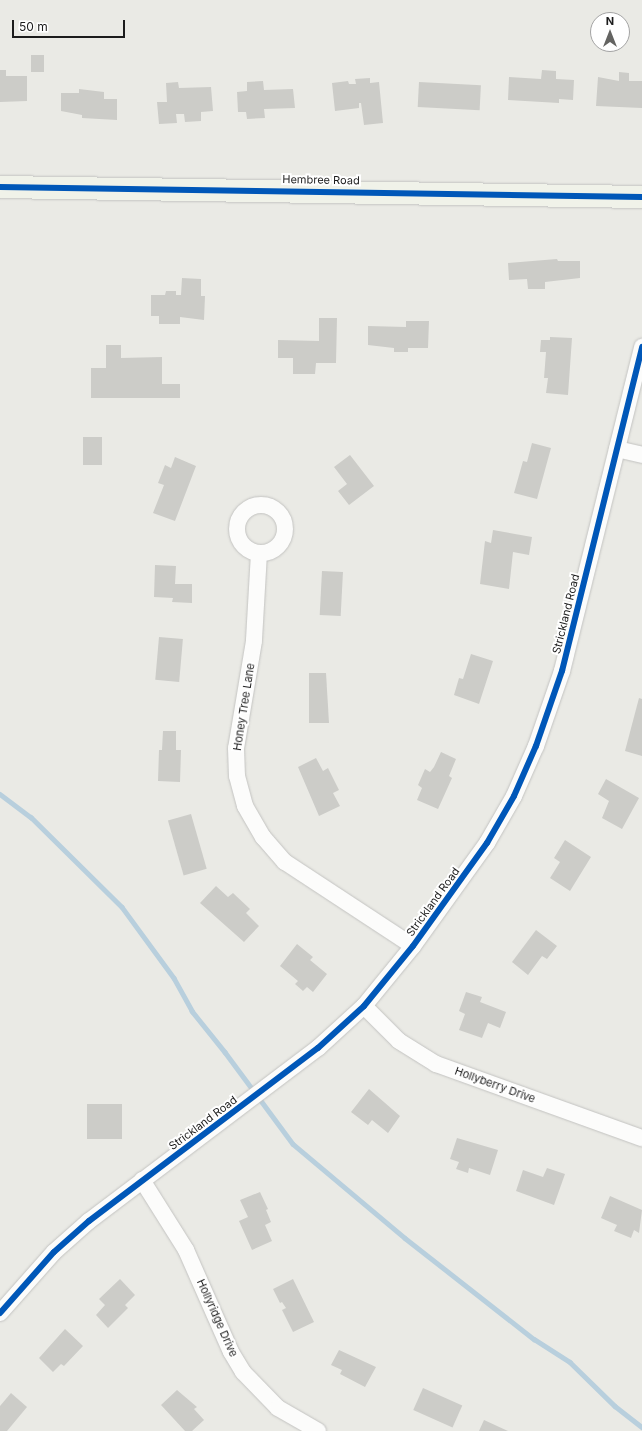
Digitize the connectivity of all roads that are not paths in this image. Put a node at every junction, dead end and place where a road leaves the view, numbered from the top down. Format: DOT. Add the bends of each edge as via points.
graph roads {
  1 [pos="0,188"];
  2 [pos="642,196"];
  3 [pos="642,347"];
  4 [pos="617,449"];
  5 [pos="642,455"];
  6 [pos="258,553"];
  7 [pos="413,946"];
  8 [pos="364,1006"];
  9 [pos="642,1138"];
  10 [pos="142,1180"];
  11 [pos="0,1313"];
  12 [pos="318,1431"];
  1 -- 2 [label="street, Hembree Road"];
  3 -- 4 [label="street, Strickland Road"];
  4 -- 5 [label="street"];
  4 -- 7 [label="street, Strickland Road" via="562,671 536,746 514,796 487,843"];
  6 -- 7 [label="street, Honey Tree Lane" via="254,641 236,748 238,776 245,806 262,837 285,862"];
  7 -- 8 [label="street, Strickland Road"];
  8 -- 9 [label="street, Hollyberry Drive" via="399,1041 436,1064"];
  8 -- 10 [label="street, Strickland Road" via="318,1048"];
  10 -- 11 [label="street, Strickland Road" via="54,1252"];
  10 -- 12 [label="street, Hollyridge Drive" via="186,1250 231,1352 243,1372 278,1408"];
}
